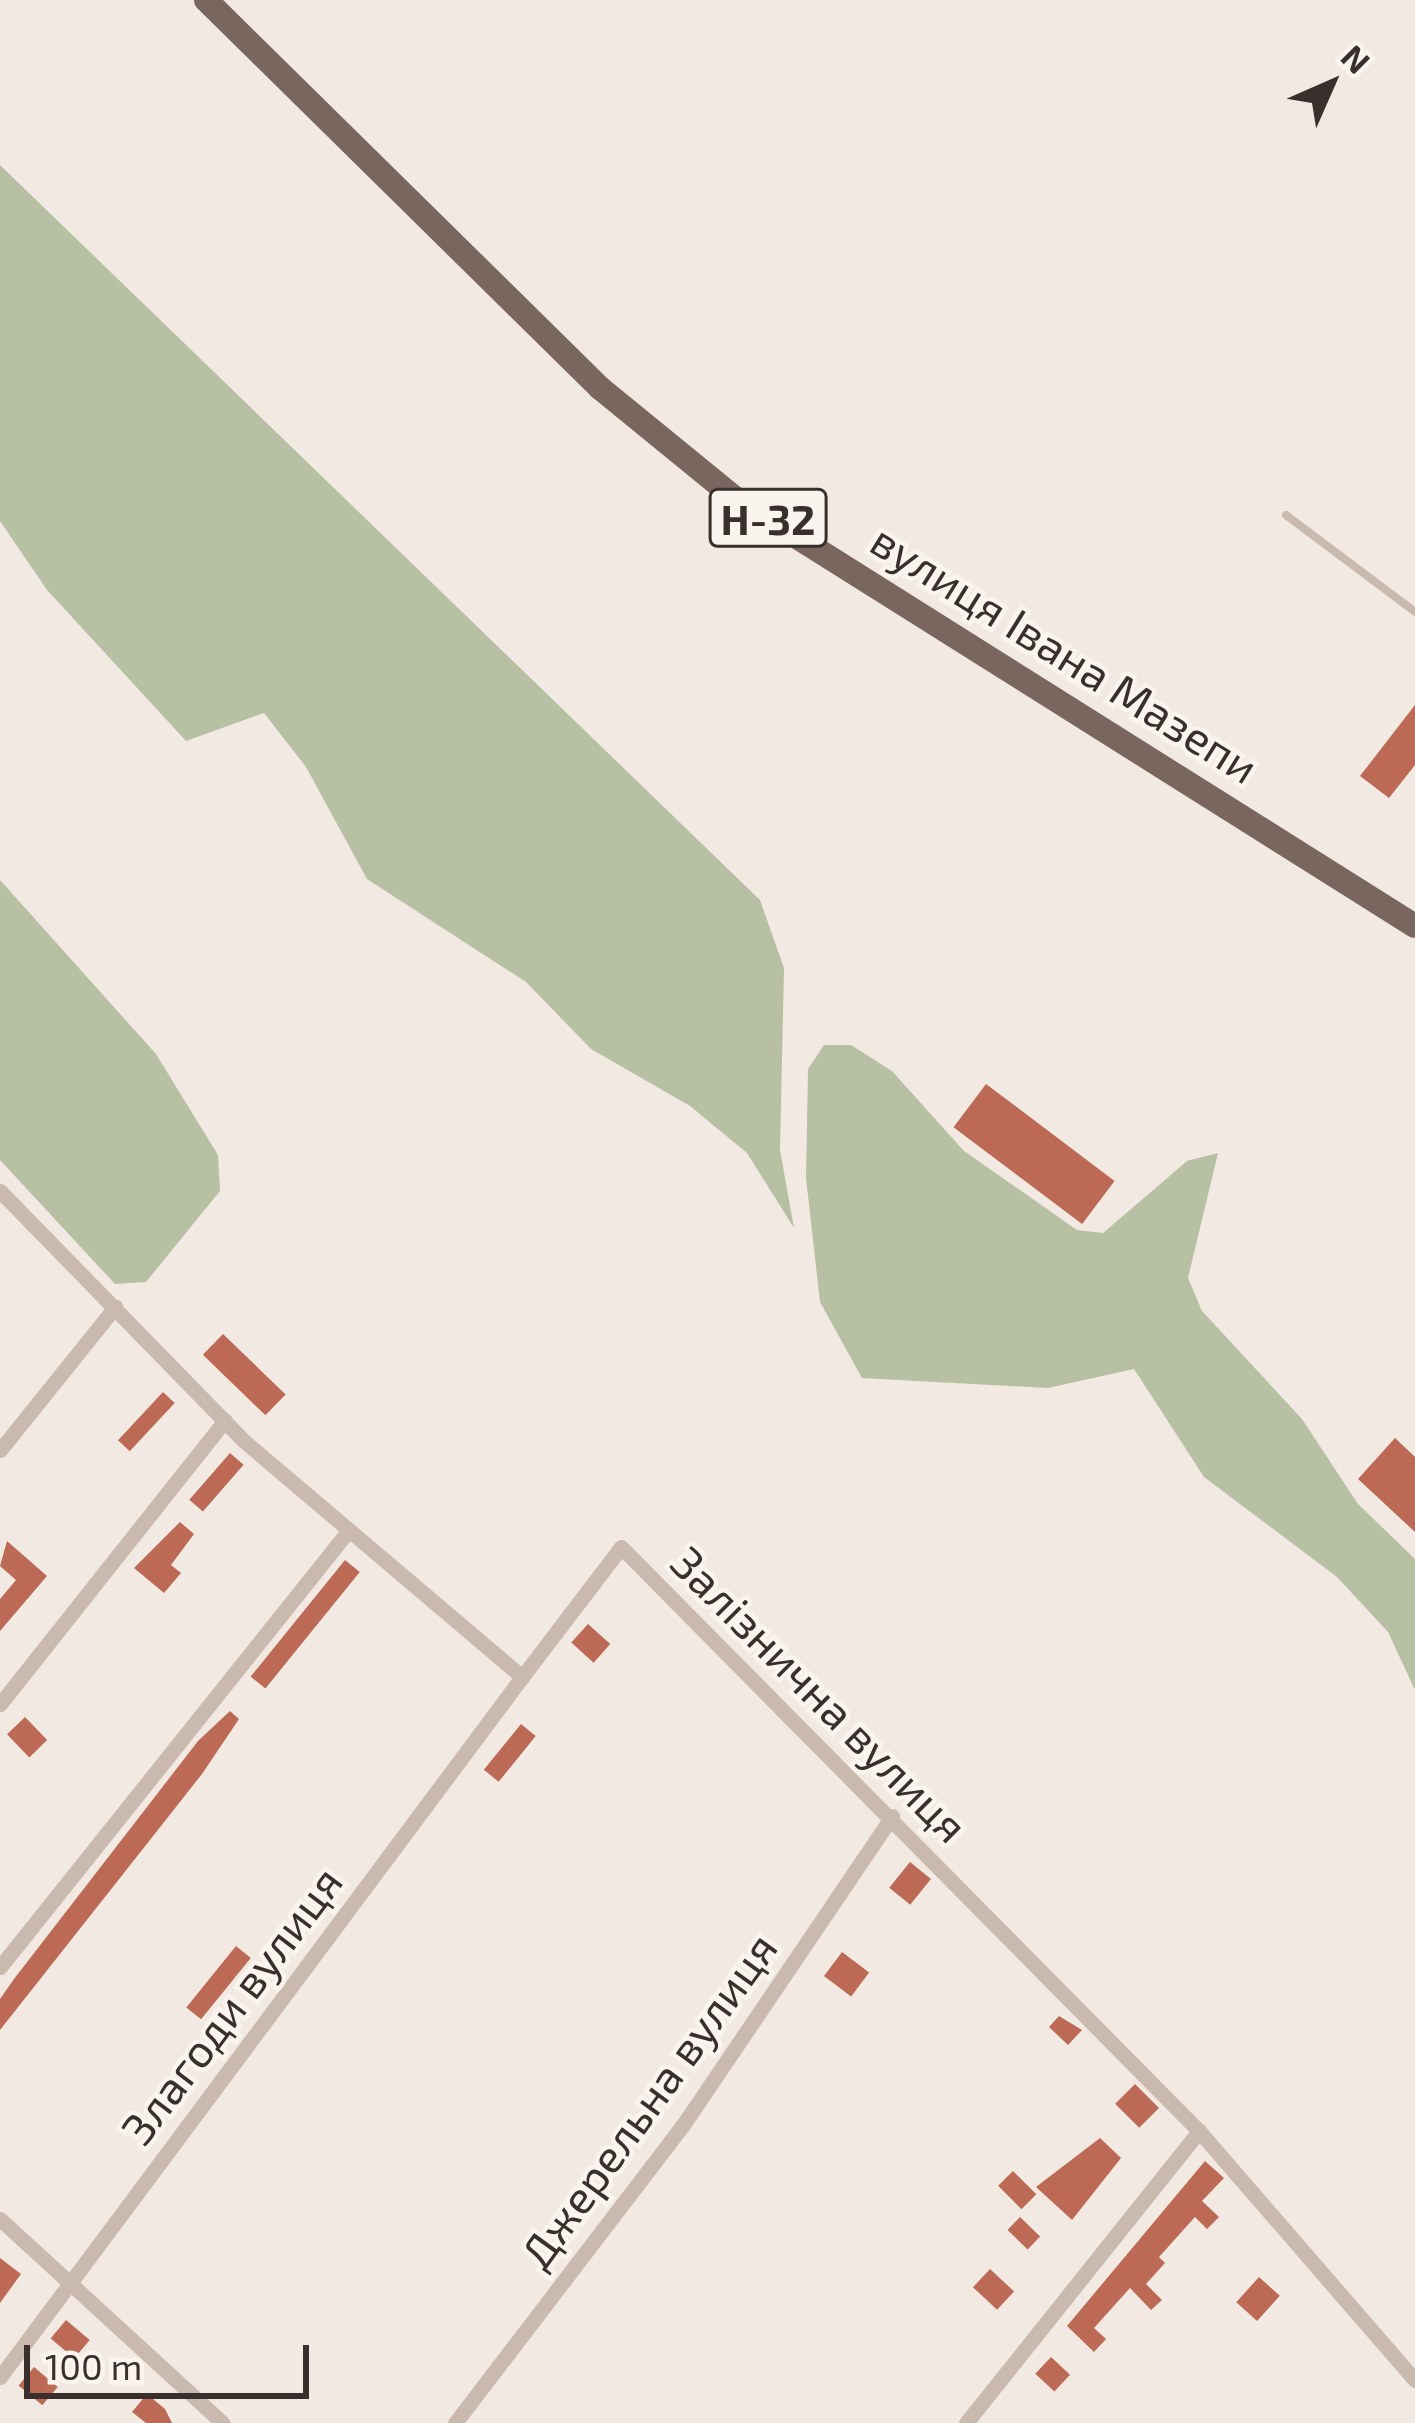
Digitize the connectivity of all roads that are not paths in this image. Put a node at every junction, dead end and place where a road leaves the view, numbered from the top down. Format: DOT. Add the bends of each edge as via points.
graph roads {
  1 [pos="206,0"];
  2 [pos="1286,515"];
  3 [pos="1415,612"];
  4 [pos="1415,926"];
  5 [pos="0,1191"];
  6 [pos="115,1306"];
  7 [pos="225,1420"];
  8 [pos="0,1450"];
  9 [pos="349,1530"];
  10 [pos="522,1677"];
  11 [pos="0,1704"];
  12 [pos="892,1816"];
  13 [pos="0,1967"];
  14 [pos="1198,2131"];
  15 [pos="0,2218"];
  16 [pos="69,2282"];
  17 [pos="0,2378"];
  18 [pos="1415,2380"];
  19 [pos="223,2423"];
  20 [pos="455,2423"];
  21 [pos="966,2423"];
  1 -- 4 [label="main road, вулиця Івана Мазепи / Н-32" via="600,388 735,498"];
  2 -- 3 [label="lane"];
  5 -- 6 [label="street"];
  6 -- 7 [label="street"];
  6 -- 8 [label="street"];
  7 -- 9 [label="street"];
  7 -- 11 [label="street"];
  9 -- 10 [label="street"];
  9 -- 13 [label="street"];
  10 -- 12 [label="street, Залізнична вулиця" via="621,1547"];
  10 -- 16 [label="street, Злагоди вулиця"];
  12 -- 14 [label="street, Залізнична вулиця"];
  12 -- 20 [label="street, Джерельна вулиця" via="682,2125"];
  14 -- 18 [label="street, Залізнична вулиця"];
  14 -- 21 [label="street"];
  15 -- 16 [label="street"];
  16 -- 17 [label="street, Злагоди вулиця"];
  16 -- 19 [label="street"];
}
